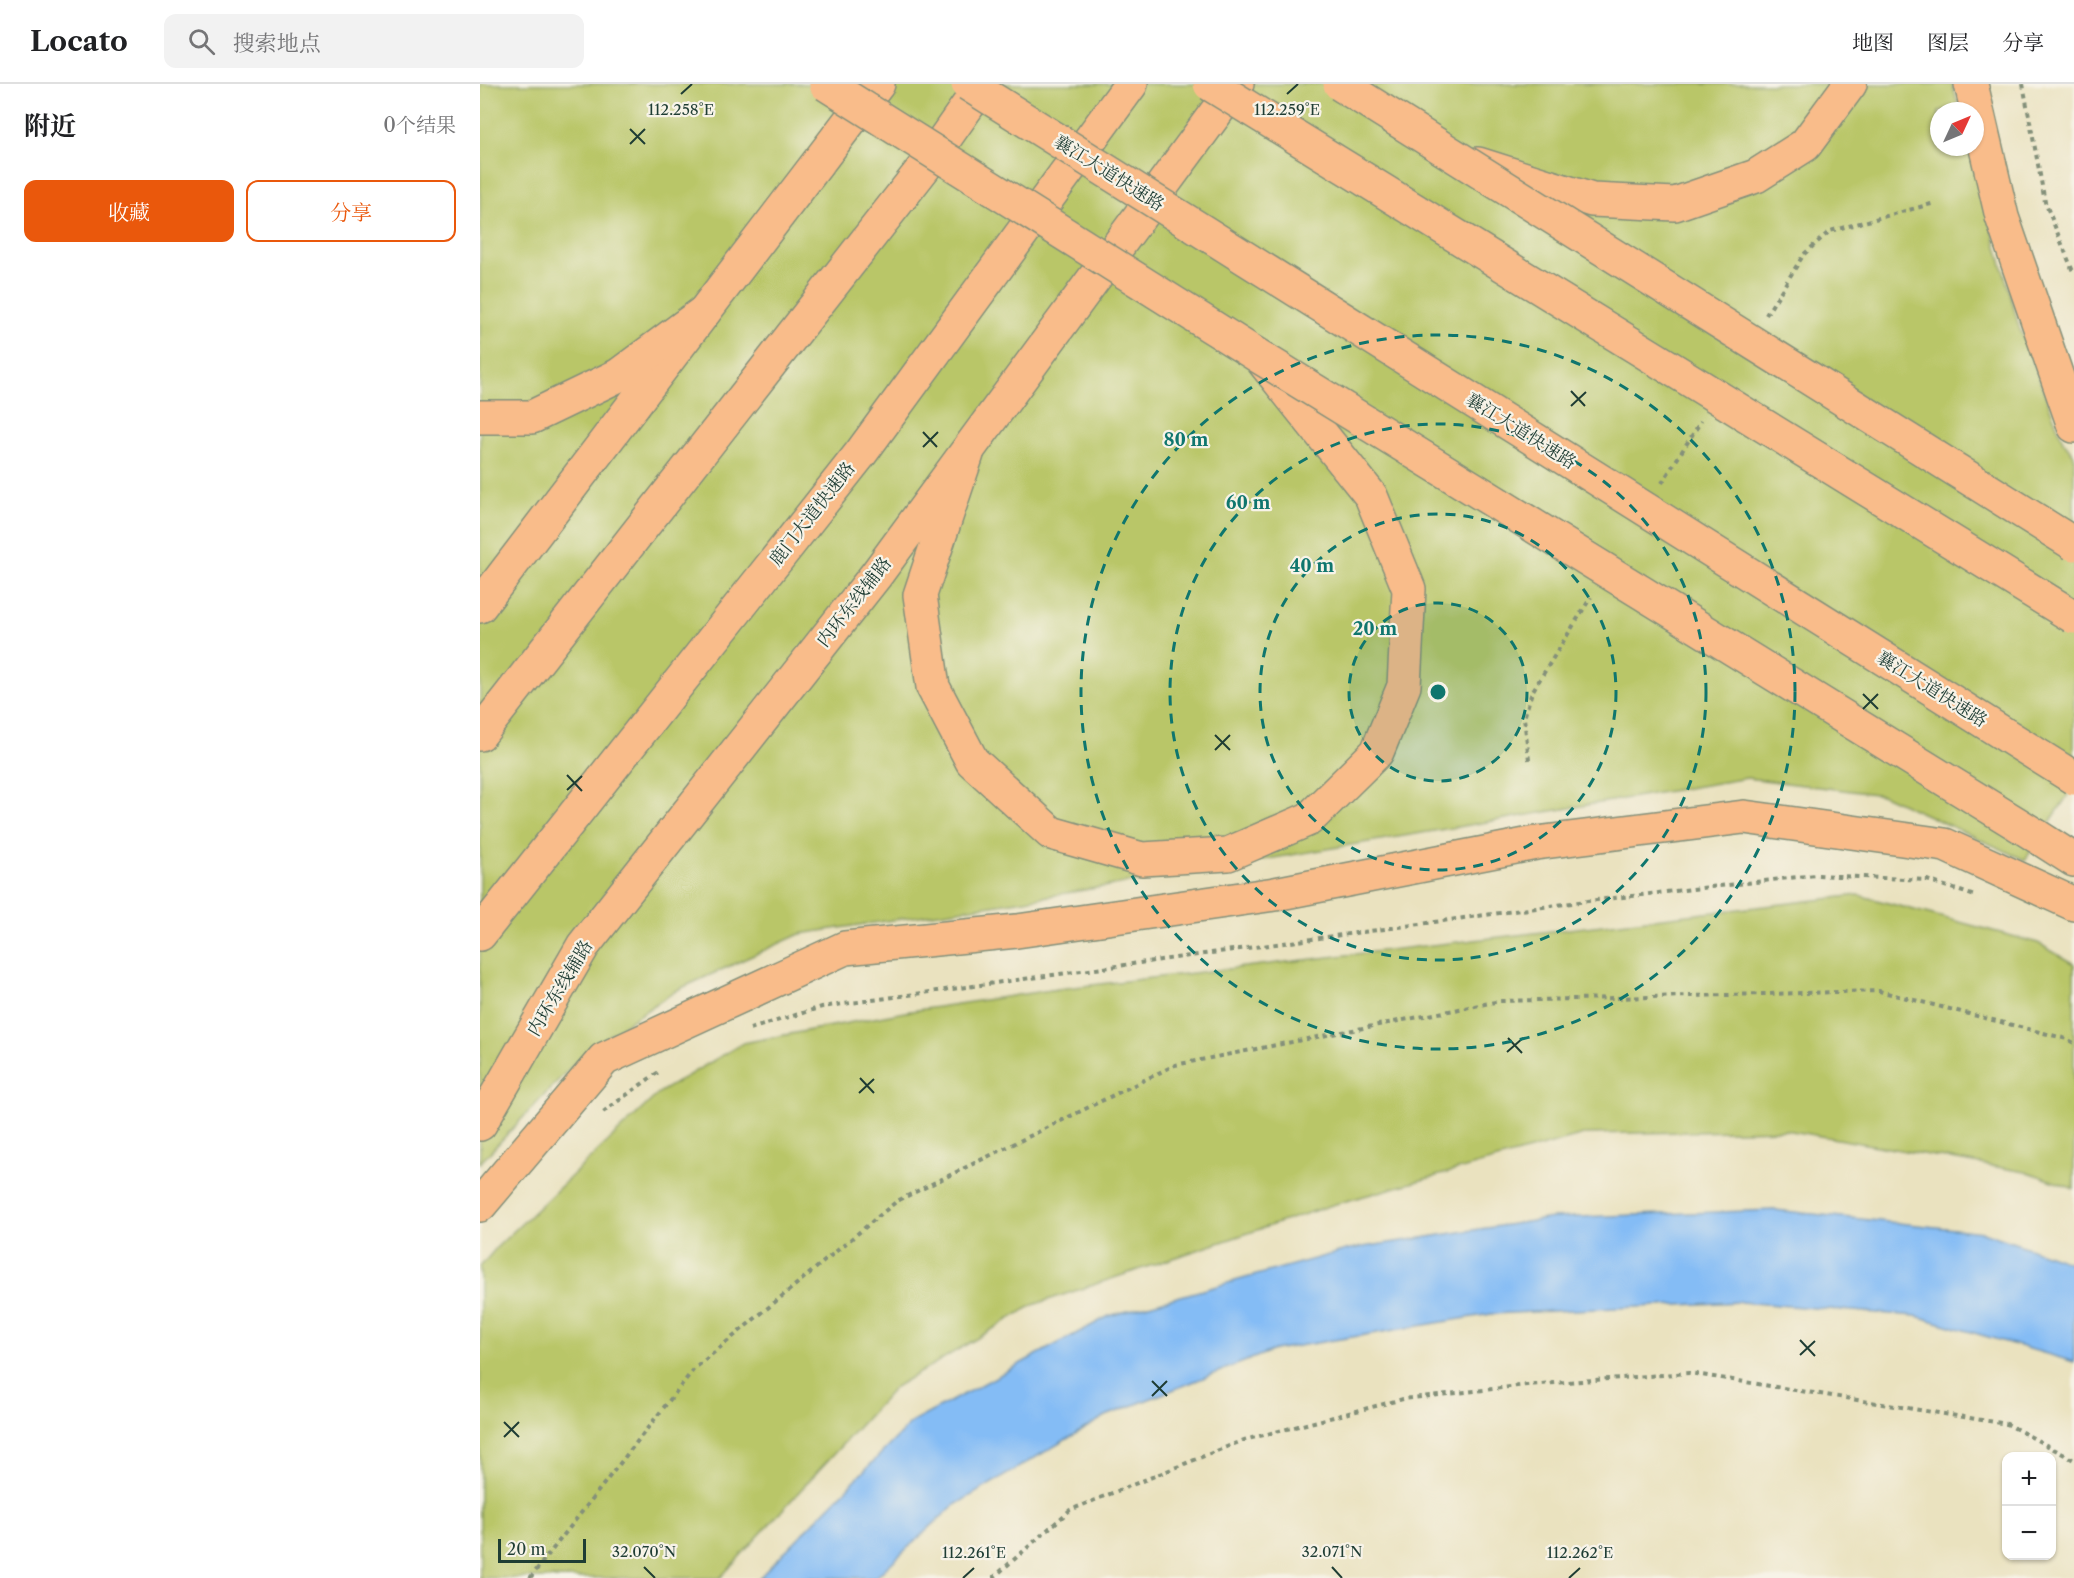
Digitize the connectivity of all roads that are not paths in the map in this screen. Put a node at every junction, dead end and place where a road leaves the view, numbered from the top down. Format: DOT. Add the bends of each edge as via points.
graph roads {
  1 [pos="826,84"];
  2 [pos="878,84"];
  3 [pos="968,84"];
  4 [pos="983,84"];
  5 [pos="1131,84"];
  6 [pos="1210,84"];
  7 [pos="1237,84"];
  8 [pos="1340,84"];
  9 [pos="1850,84"];
  10 [pos="1971,84"];
  11 [pos="1462,159"];
  12 [pos="704,312"];
  13 [pos="1260,357"];
  14 [pos="480,417"];
  15 [pos="2074,426"];
  16 [pos="967,454"];
  17 [pos="2074,544"];
  18 [pos="480,606"];
  19 [pos="2074,617"];
  20 [pos="480,734"];
  21 [pos="2074,778"];
  22 [pos="2074,860"];
  23 [pos="2074,904"];
  24 [pos="480,934"];
  25 [pos="480,1124"];
  26 [pos="480,1205"];
  1 -- 13 [label="main road, bridge"];
  2 -- 12 [label="main road"];
  3 -- 21 [label="main road, 襄江大道快速路, bridge"];
  4 -- 20 [label="main road" via="929,160"];
  5 -- 24 [label="main road, 鹿门大道快速路" via="861,453"];
  6 -- 19 [label="main road, bridge"];
  7 -- 16 [label="main road, 内环东线辅路"];
  8 -- 11 [label="main road, bridge"];
  9 -- 11 [label="main road" via="1805,144 1755,176 1674,204 1592,200"];
  10 -- 15 [label="main road" via="2002,217"];
  11 -- 17 [label="main road, bridge"];
  12 -- 14 [label="main road" via="619,375 532,417"];
  12 -- 18 [label="main road"];
  13 -- 16 [label="main road" via="1371,496 1409,589 1404,686 1377,752 1309,819 1228,854 1142,858 1051,833 972,761 933,687 920,595"];
  13 -- 22 [label="main road, bridge"];
  16 -- 25 [label="main road, 内环东线辅路" via="583,946"];
  23 -- 26 [label="main road" via="1946,845 1744,817 1536,843 1252,897 1017,931 845,948 604,1059"];
}
